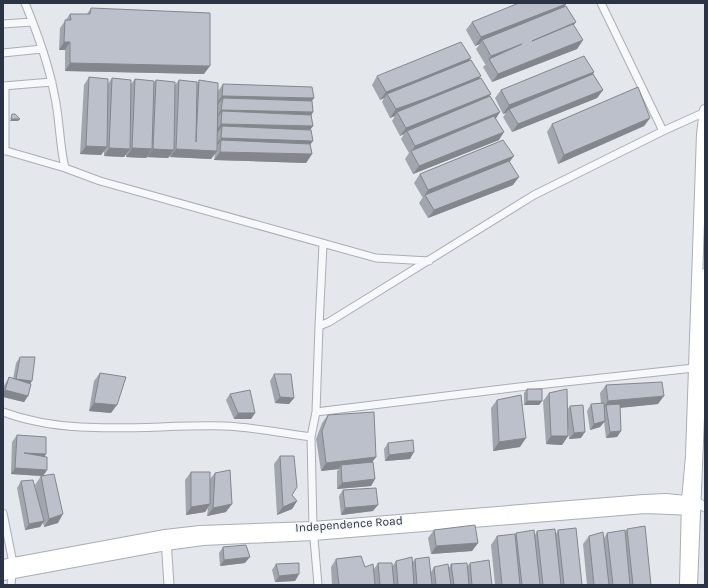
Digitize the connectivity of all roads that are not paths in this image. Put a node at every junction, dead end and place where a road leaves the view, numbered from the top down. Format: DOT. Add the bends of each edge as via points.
graph roads {
  1 [pos="25,3"];
  2 [pos="601,3"];
  3 [pos="32,22"];
  4 [pos="3,24"];
  5 [pos="42,50"];
  6 [pos="3,53"];
  7 [pos="52,82"];
  8 [pos="4,86"];
  9 [pos="705,112"];
  10 [pos="663,131"];
  11 [pos="4,150"];
  12 [pos="66,168"];
  13 [pos="323,244"];
  14 [pos="701,253"];
  15 [pos="429,261"];
  16 [pos="705,274"];
  17 [pos="319,326"];
  18 [pos="704,357"];
  19 [pos="694,368"];
  20 [pos="3,412"];
  21 [pos="316,412"];
  22 [pos="703,412"];
  23 [pos="311,437"];
  24 [pos="696,506"];
  25 [pos="3,513"];
  26 [pos="313,531"];
  27 [pos="166,540"];
  28 [pos="8,569"];
  29 [pos="11,585"];
  30 [pos="169,585"];
  31 [pos="318,585"];
  32 [pos="684,585"];
  33 [pos="692,585"];
  1 -- 3 [label="street"];
  2 -- 10 [label="street"];
  3 -- 4 [label="street"];
  3 -- 5 [label="street"];
  5 -- 6 [label="street"];
  5 -- 7 [label="street"];
  7 -- 8 [label="street"];
  7 -- 12 [label="street"];
  8 -- 11 [label="street"];
  9 -- 10 [label="street"];
  9 -- 14 [label="main road" via="702,134"];
  10 -- 15 [label="street" via="534,195"];
  11 -- 12 [label="street"];
  12 -- 13 [label="street" via="100,181"];
  13 -- 15 [label="street" via="376,258"];
  13 -- 17 [label="street"];
  14 -- 19 [label="main road"];
  15 -- 17 [label="street" via="330,322"];
  16 -- 18 [label="main road"];
  17 -- 21 [label="street"];
  18 -- 22 [label="main road"];
  19 -- 21 [label="street"];
  19 -- 24 [label="main road" via="691,456"];
  20 -- 23 [label="street" via="61,426 224,426"];
  21 -- 23 [label="street"];
  22 -- 24 [label="main road"];
  23 -- 26 [label="street"];
  24 -- 26 [label="main road, Independence Road" via="644,500"];
  24 -- 32 [label="main road"];
  24 -- 33 [label="main road"];
  25 -- 28 [label="street"];
  26 -- 27 [label="main road, Independence Road" via="200,531"];
  26 -- 31 [label="street"];
  27 -- 28 [label="main road, Independence Road"];
  27 -- 30 [label="street"];
  28 -- 29 [label="street"];
}
